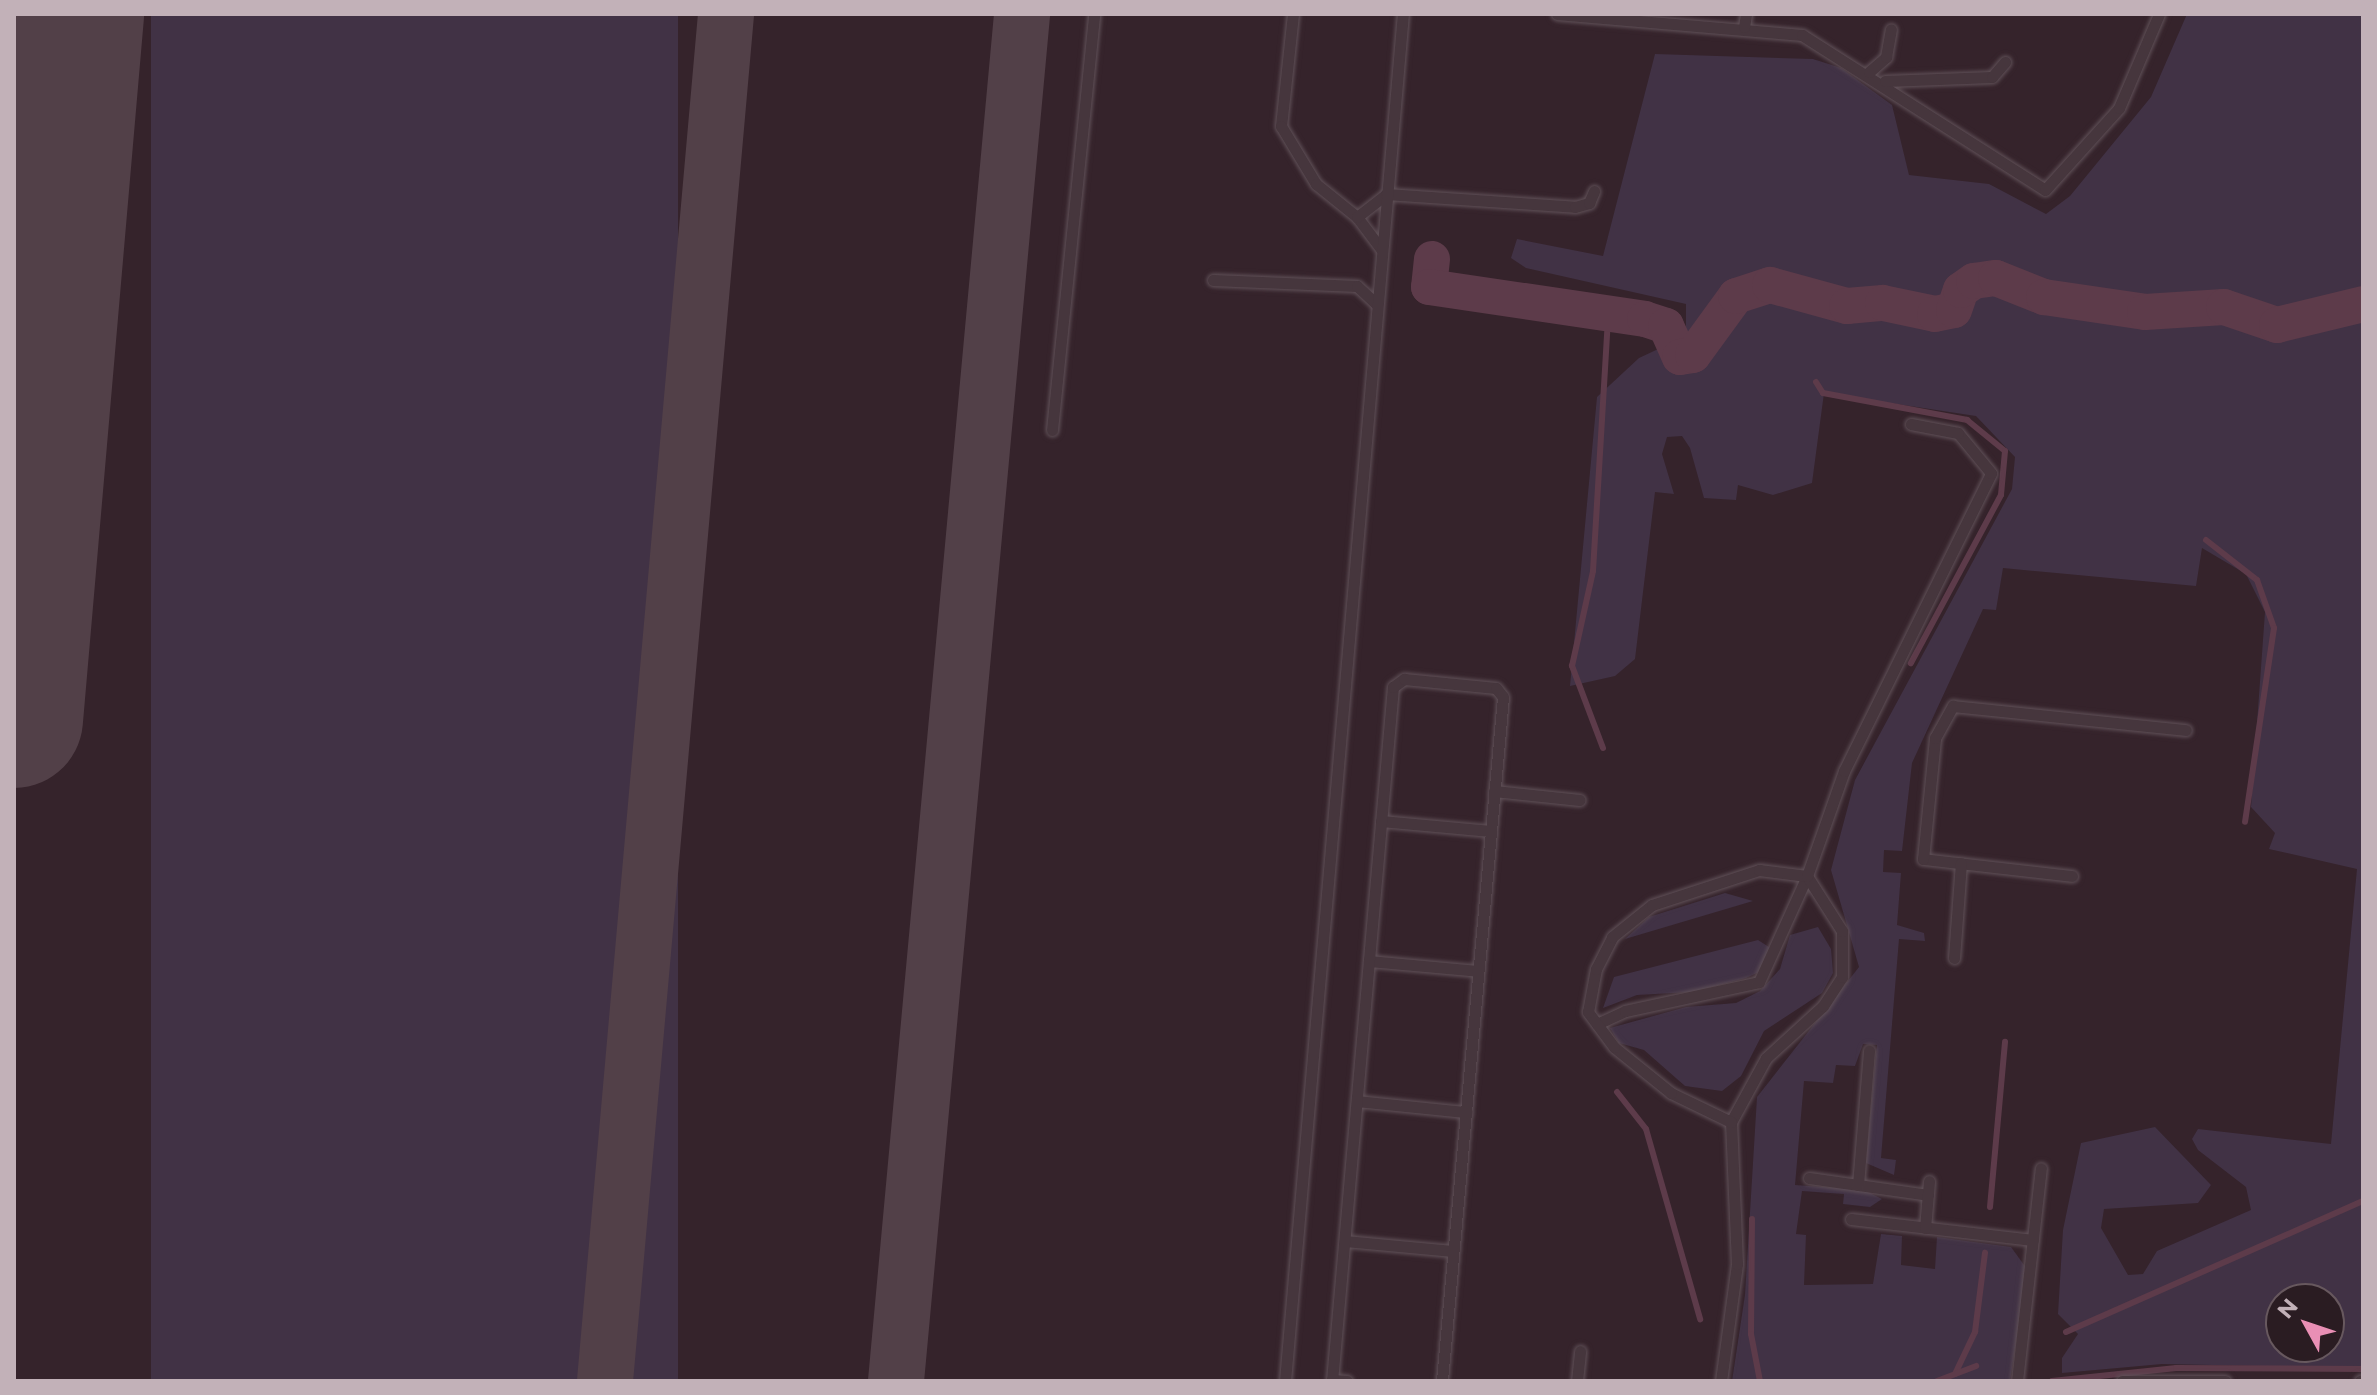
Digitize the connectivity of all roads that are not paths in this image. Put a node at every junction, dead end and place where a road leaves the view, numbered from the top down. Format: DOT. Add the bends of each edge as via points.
graph roads {
  1 [pos="1094,14"];
  2 [pos="1293,14"];
  3 [pos="1403,14"];
  4 [pos="1557,14"];
  5 [pos="1746,14"];
  6 [pos="2159,14"];
  7 [pos="1744,27"];
  8 [pos="1891,29"];
  9 [pos="2005,62"];
  10 [pos="1869,72"];
  11 [pos="1884,81"];
  12 [pos="1594,191"];
  13 [pos="1386,194"];
  14 [pos="1357,217"];
  15 [pos="1381,249"];
  16 [pos="1378,274"];
  17 [pos="1213,280"];
  18 [pos="1357,286"];
  19 [pos="1376,304"];
  20 [pos="1911,424"];
  21 [pos="1052,430"];
  22 [pos="2186,730"];
  23 [pos="1494,791"];
  24 [pos="1580,800"];
  25 [pos="1381,821"];
  26 [pos="1491,831"];
  27 [pos="1961,863"];
  28 [pos="1807,876"];
  29 [pos="2072,876"];
  30 [pos="1954,958"];
  31 [pos="1369,961"];
  32 [pos="1478,971"];
  33 [pos="1597,1024"];
  34 [pos="1869,1050"];
  35 [pos="1357,1101"];
  36 [pos="1466,1112"];
  37 [pos="1731,1122"];
  38 [pos="2041,1168"];
  39 [pos="1809,1178"];
  40 [pos="1929,1181"];
  41 [pos="1858,1185"];
  42 [pos="1928,1195"];
  43 [pos="1851,1219"];
  44 [pos="1925,1228"];
  45 [pos="2033,1240"];
  46 [pos="1345,1241"];
  47 [pos="1453,1251"];
  48 [pos="1580,1351"];
  49 [pos="1332,1380"];
  50 [pos="1285,1381"];
  51 [pos="1347,1381"];
  52 [pos="1442,1381"];
  53 [pos="1577,1381"];
  54 [pos="1721,1381"];
  55 [pos="2017,1381"];
  56 [pos="2122,1381"];
  57 [pos="2225,1381"];
  1 -- 21 [label="lane"];
  2 -- 14 [label="lane" via="1281,126 1316,184"];
  3 -- 13 [label="lane"];
  4 -- 7 [label="lane"];
  5 -- 7 [label="lane"];
  6 -- 11 [label="lane" via="2119,108 2045,190"];
  7 -- 10 [label="lane" via="1802,35"];
  8 -- 10 [label="lane" via="1886,57"];
  9 -- 11 [label="lane" via="1992,77"];
  10 -- 11 [label="lane"];
  12 -- 13 [label="lane" via="1575,207"];
  13 -- 14 [label="lane"];
  13 -- 15 [label="lane"];
  14 -- 15 [label="lane"];
  15 -- 16 [label="lane"];
  16 -- 18 [label="lane"];
  16 -- 19 [label="lane"];
  17 -- 18 [label="lane"];
  18 -- 19 [label="lane"];
  19 -- 50 [label="lane"];
  20 -- 28 [label="lane" via="1958,433 1991,473 1844,771"];
  22 -- 27 [label="lane" via="1953,706 1935,738 1923,859"];
  23 -- 24 [label="lane"];
  23 -- 25 [label="lane" via="1500,690 1397,680"];
  23 -- 26 [label="lane"];
  25 -- 26 [label="lane"];
  25 -- 31 [label="lane"];
  26 -- 32 [label="lane"];
  27 -- 29 [label="lane"];
  27 -- 30 [label="lane"];
  28 -- 33 [label="lane" via="1759,982 1625,1011"];
  28 -- 33 [label="lane" via="1759,870 1652,905 1612,937 1601,958 1588,1012"];
  28 -- 37 [label="lane" via="1842,931 1842,977 1823,1006 1766,1058"];
  31 -- 32 [label="lane"];
  31 -- 35 [label="lane"];
  32 -- 36 [label="lane"];
  33 -- 37 [label="lane" via="1671,1093"];
  34 -- 41 [label="lane"];
  35 -- 36 [label="lane"];
  35 -- 46 [label="lane"];
  36 -- 47 [label="lane"];
  37 -- 54 [label="lane" via="1737,1264"];
  38 -- 45 [label="lane"];
  39 -- 41 [label="lane"];
  40 -- 42 [label="lane"];
  41 -- 42 [label="lane"];
  42 -- 44 [label="lane"];
  43 -- 44 [label="lane"];
  44 -- 45 [label="lane"];
  45 -- 55 [label="lane"];
  46 -- 47 [label="lane"];
  46 -- 49 [label="lane"];
  47 -- 52 [label="lane"];
  48 -- 53 [label="lane"];
  49 -- 51 [label="lane"];
  56 -- 57 [label="lane"];
}
